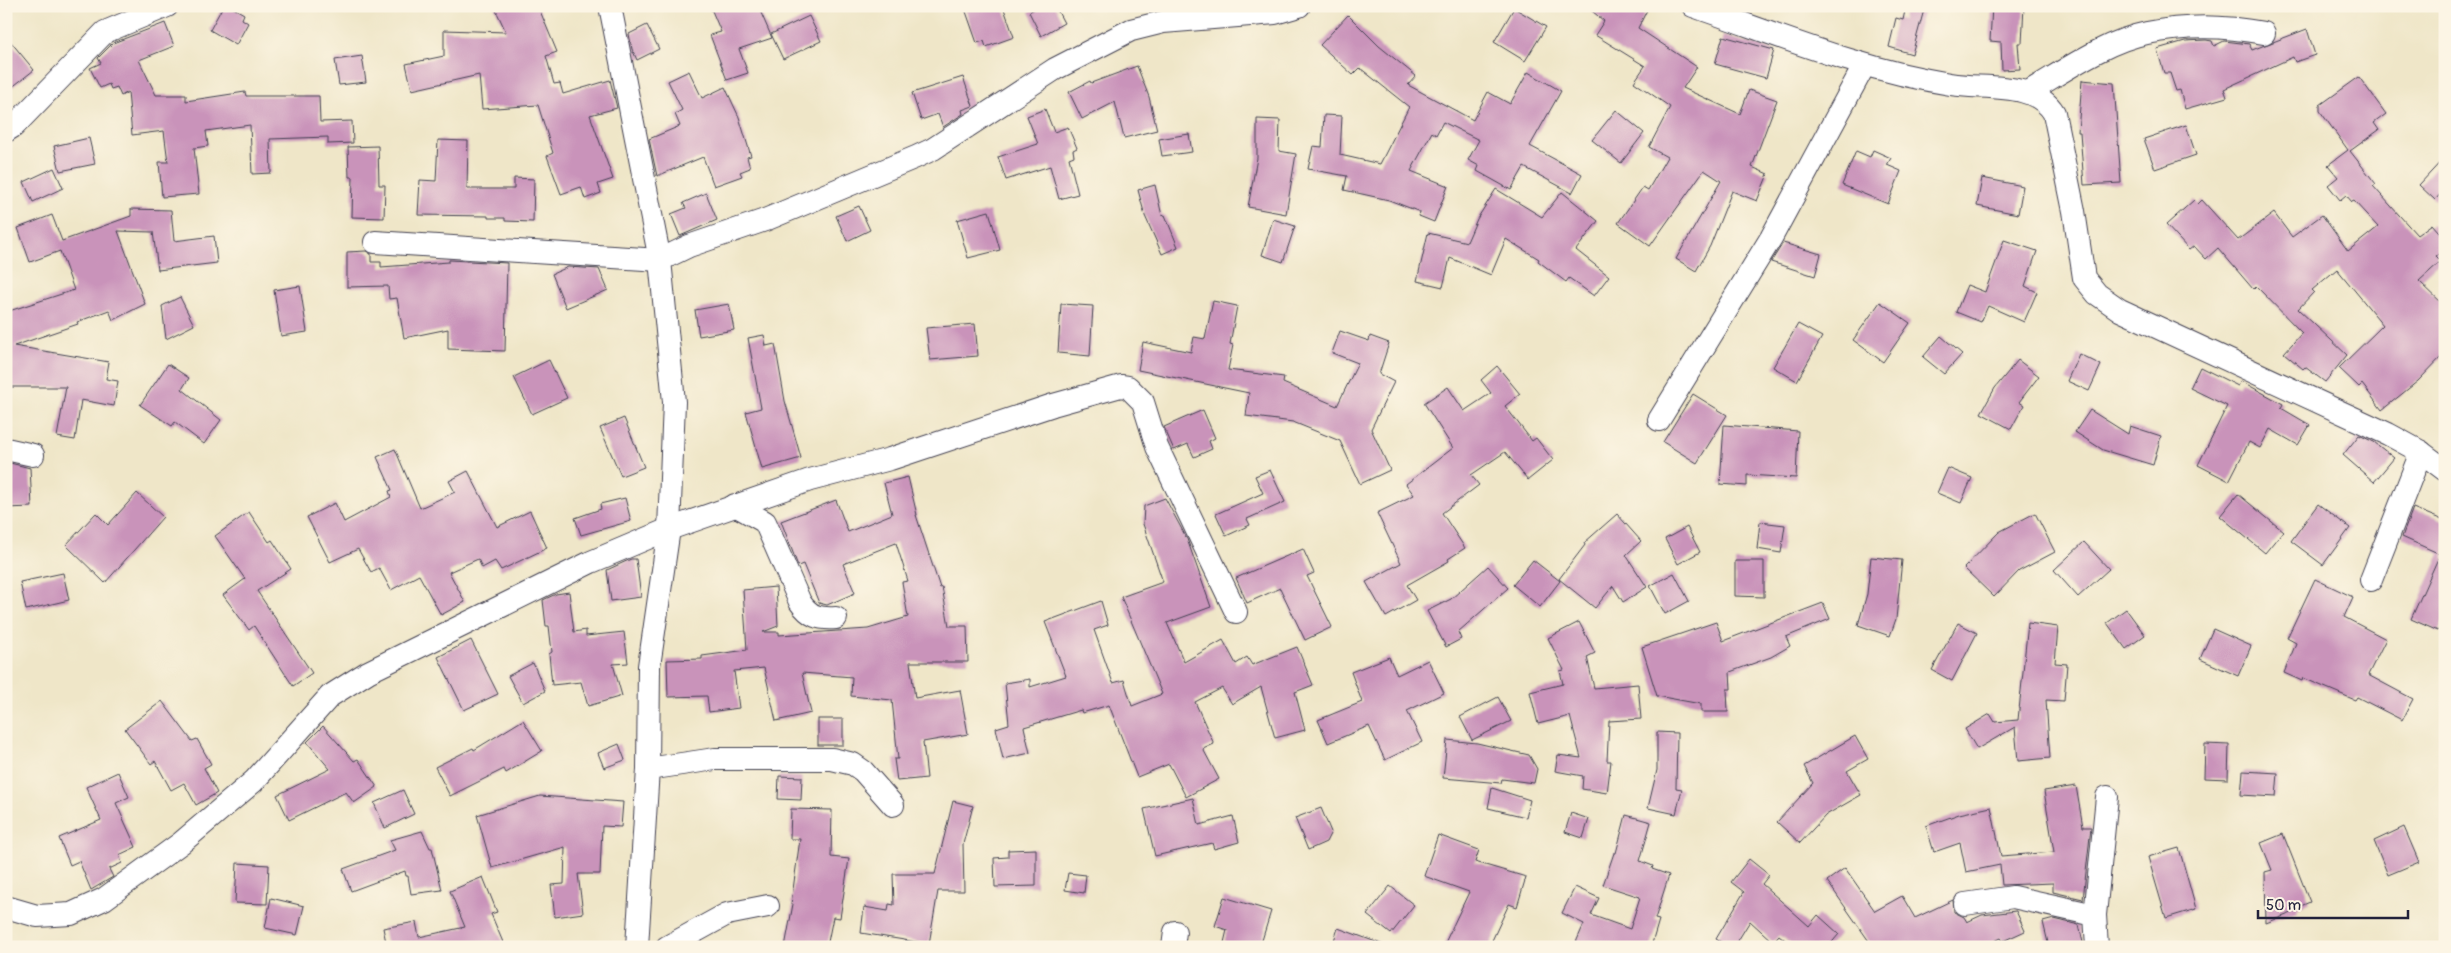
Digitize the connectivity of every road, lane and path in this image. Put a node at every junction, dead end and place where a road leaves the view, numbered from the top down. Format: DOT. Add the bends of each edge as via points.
graph roads {
  1 [pos="166,6"];
  2 [pos="610,6"];
  3 [pos="1299,6"];
  4 [pos="1693,6"];
  5 [pos="1274,10"];
  6 [pos="114,16"];
  7 [pos="2264,33"];
  8 [pos="1864,66"];
  9 [pos="2028,92"];
  10 [pos="6,131"];
  11 [pos="375,242"];
  12 [pos="660,260"];
  13 [pos="1659,420"];
  14 [pos="6,449"];
  15 [pos="2420,452"];
  16 [pos="33,455"];
  17 [pos="2445,470"];
  18 [pos="734,506"];
  19 [pos="668,529"];
  20 [pos="2370,580"];
  21 [pos="1236,612"];
  22 [pos="836,618"];
  23 [pos="648,769"];
  24 [pos="2107,797"];
  25 [pos="893,804"];
  26 [pos="1965,904"];
  27 [pos="6,906"];
  28 [pos="768,906"];
  29 [pos="2095,915"];
  30 [pos="637,947"];
  31 [pos="667,947"];
  32 [pos="2097,947"];
  1 -- 6 [label="street"];
  2 -- 12 [label="street"];
  3 -- 5 [label="street"];
  4 -- 8 [label="street"];
  5 -- 12 [label="street" via="1163,22 1131,30 1055,69 933,149"];
  6 -- 10 [label="street" via="105,32"];
  7 -- 9 [label="street" via="2235,27 2146,33 2102,50"];
  8 -- 9 [label="street" via="1950,84"];
  8 -- 13 [label="street" via="1771,238"];
  9 -- 15 [label="street" via="2048,103 2054,113 2084,278 2097,294 2120,310 2388,434"];
  11 -- 12 [label="street"];
  12 -- 19 [label="street" via="674,402"];
  14 -- 16 [label="street"];
  15 -- 17 [label="street"];
  15 -- 20 [label="street"];
  18 -- 19 [label="street"];
  18 -- 21 [label="street" via="1053,405 1121,386 1128,387 1143,402 1157,447"];
  18 -- 22 [label="street" via="765,522 805,610 815,617"];
  19 -- 23 [label="street" via="649,666"];
  19 -- 27 [label="street" via="591,562 458,627 368,672 330,696 254,781 181,843 104,899 71,914 37,916"];
  23 -- 25 [label="street" via="715,759 832,759 853,764 863,771"];
  23 -- 30 [label="street"];
  24 -- 29 [label="street"];
  26 -- 29 [label="street" via="2013,897"];
  28 -- 31 [label="street" via="727,914"];
  29 -- 32 [label="street"];
}
